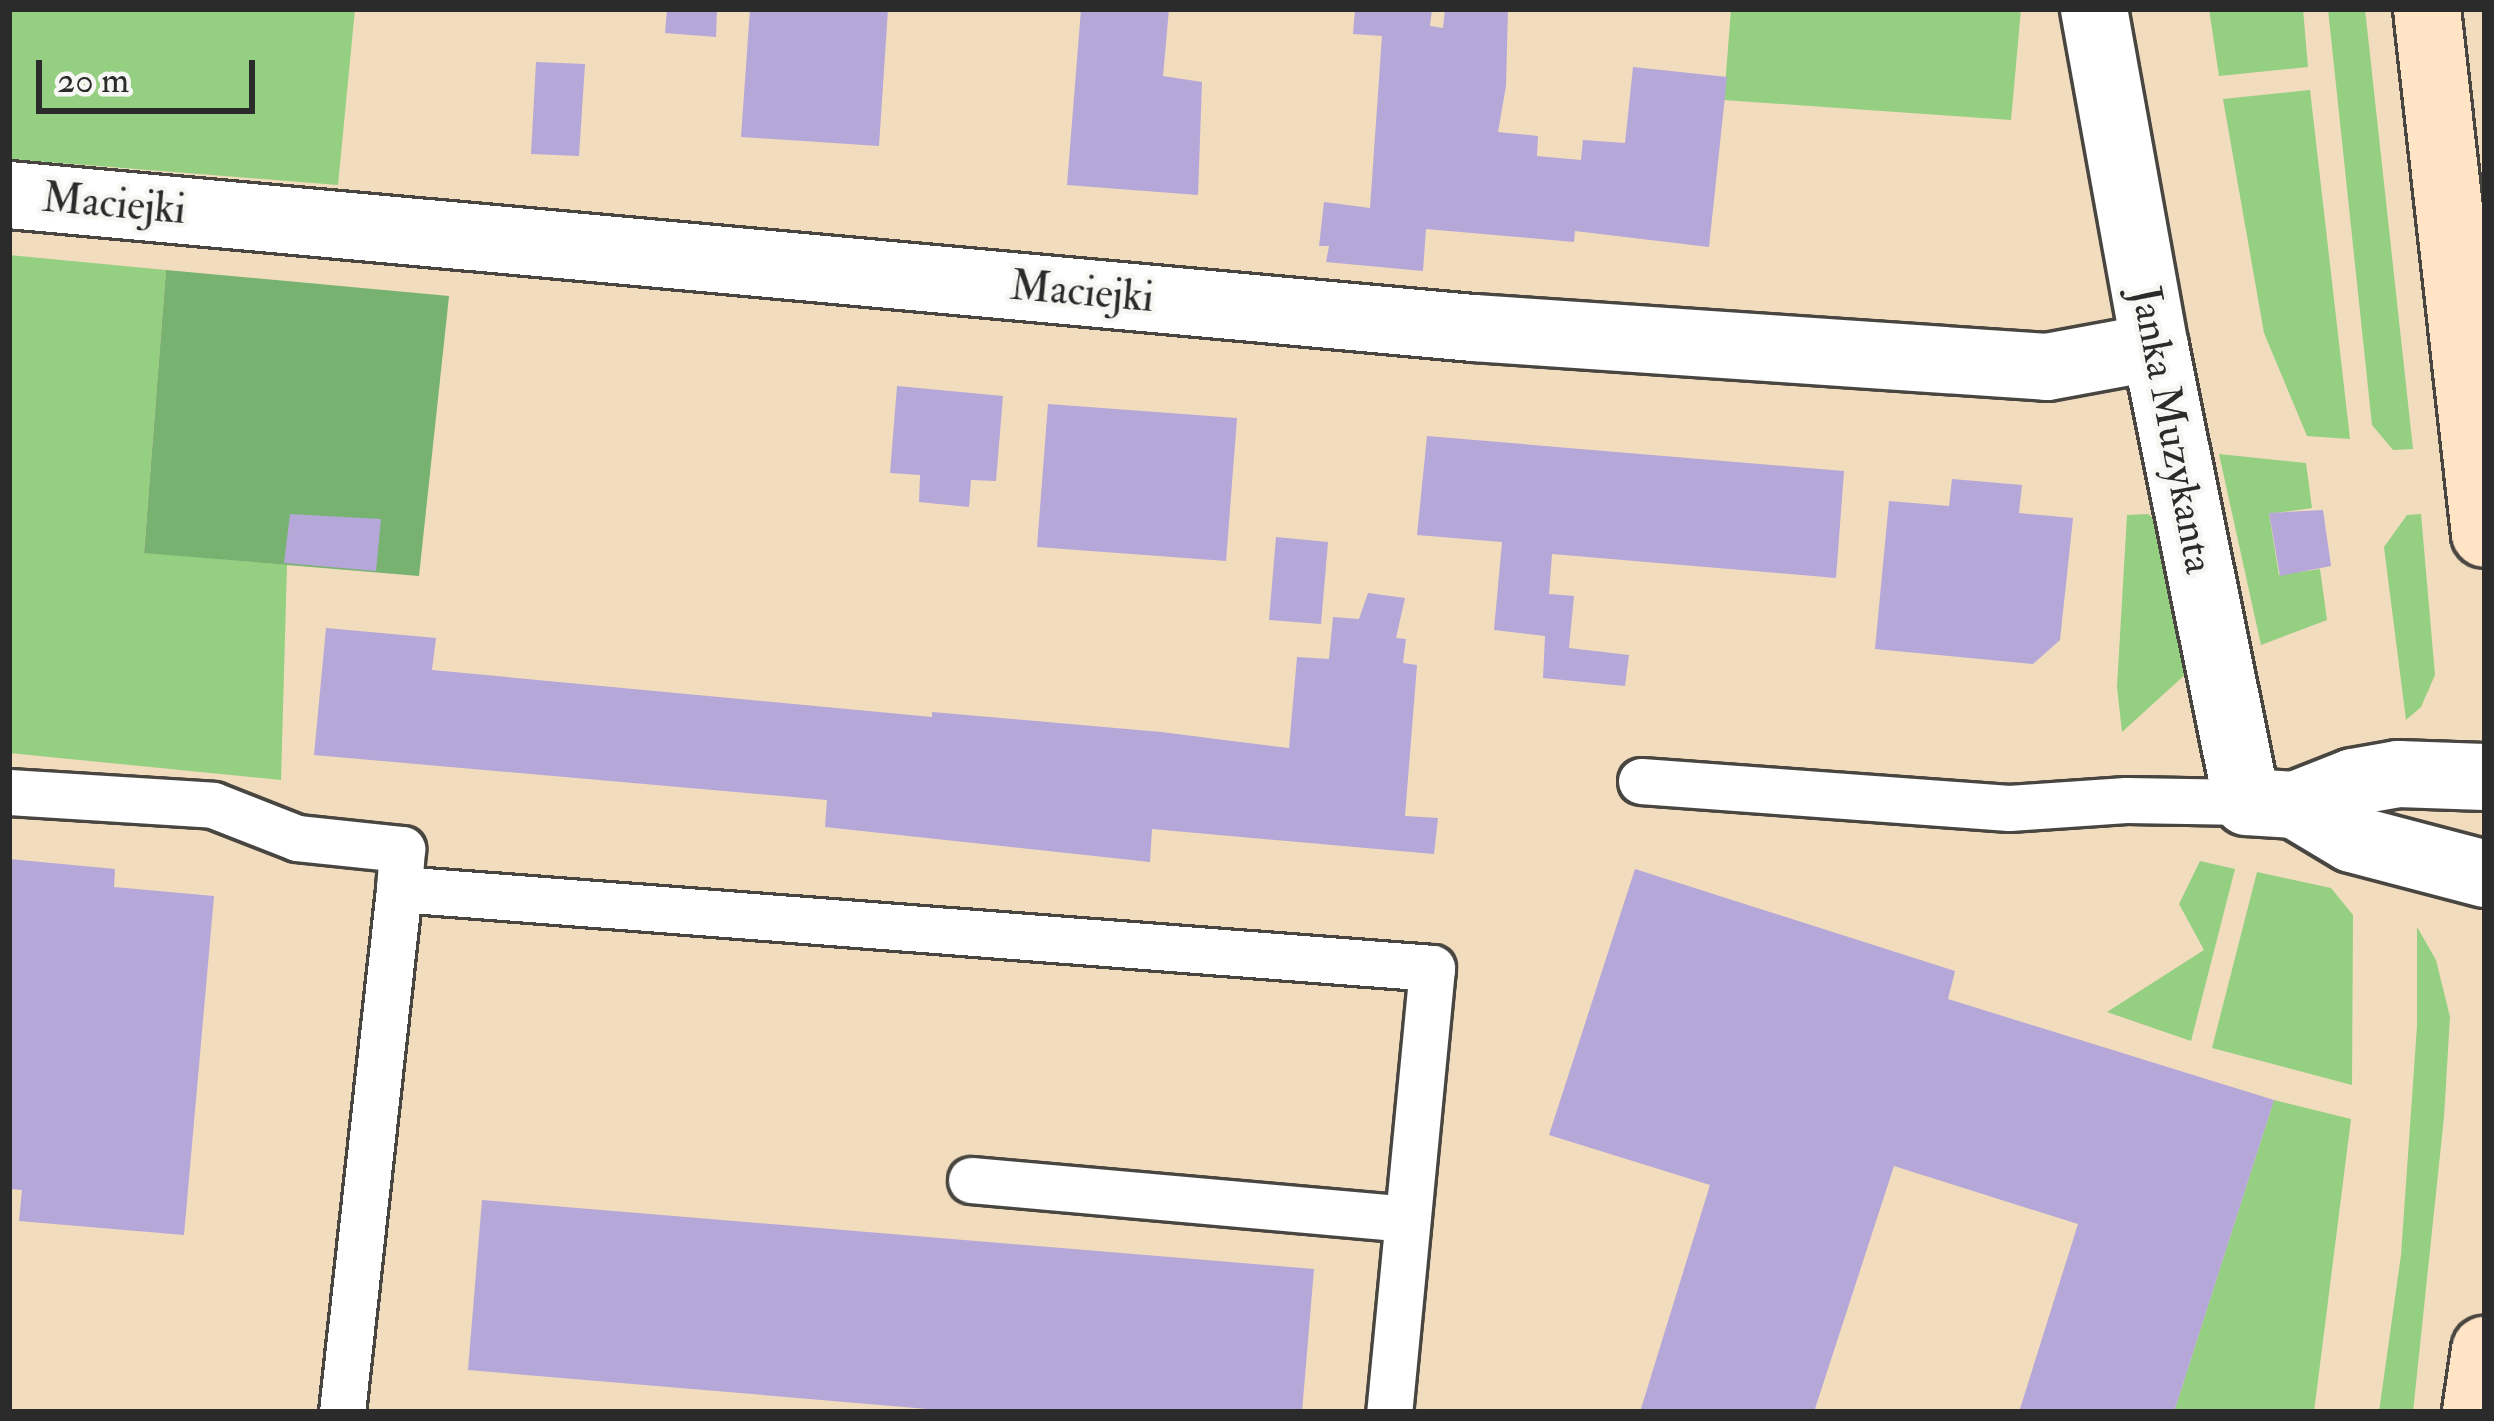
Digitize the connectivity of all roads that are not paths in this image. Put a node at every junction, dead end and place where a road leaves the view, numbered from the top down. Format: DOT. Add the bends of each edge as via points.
graph roads {
  1 [pos="2094,9"];
  2 [pos="2427,9"];
  3 [pos="9,195"];
  4 [pos="2155,347"];
  5 [pos="2485,534"];
  6 [pos="2485,777"];
  7 [pos="1641,782"];
  8 [pos="9,792"];
  9 [pos="2271,804"];
  10 [pos="2485,874"];
  11 [pos="399,889"];
  12 [pos="970,1180"];
  13 [pos="1405,1219"];
  14 [pos="2485,1350"];
  15 [pos="342,1412"];
  16 [pos="1389,1412"];
  17 [pos="2476,1412"];
  1 -- 4 [label="street, Janka Muzykanta"];
  2 -- 5 [label="main road"];
  3 -- 4 [label="street, Maciejki" via="1544,333 2047,367"];
  4 -- 9 [label="street, Janka Muzykanta"];
  6 -- 9 [label="street" via="2398,774"];
  7 -- 9 [label="lane" via="2009,808 2126,800"];
  8 -- 11 [label="lane" via="212,805 298,838 402,849"];
  9 -- 10 [label="street" via="2352,839"];
  11 -- 13 [label="lane" via="1432,968"];
  11 -- 15 [label="lane"];
  12 -- 13 [label="lane"];
  13 -- 16 [label="lane"];
  14 -- 17 [label="main road"];
}
